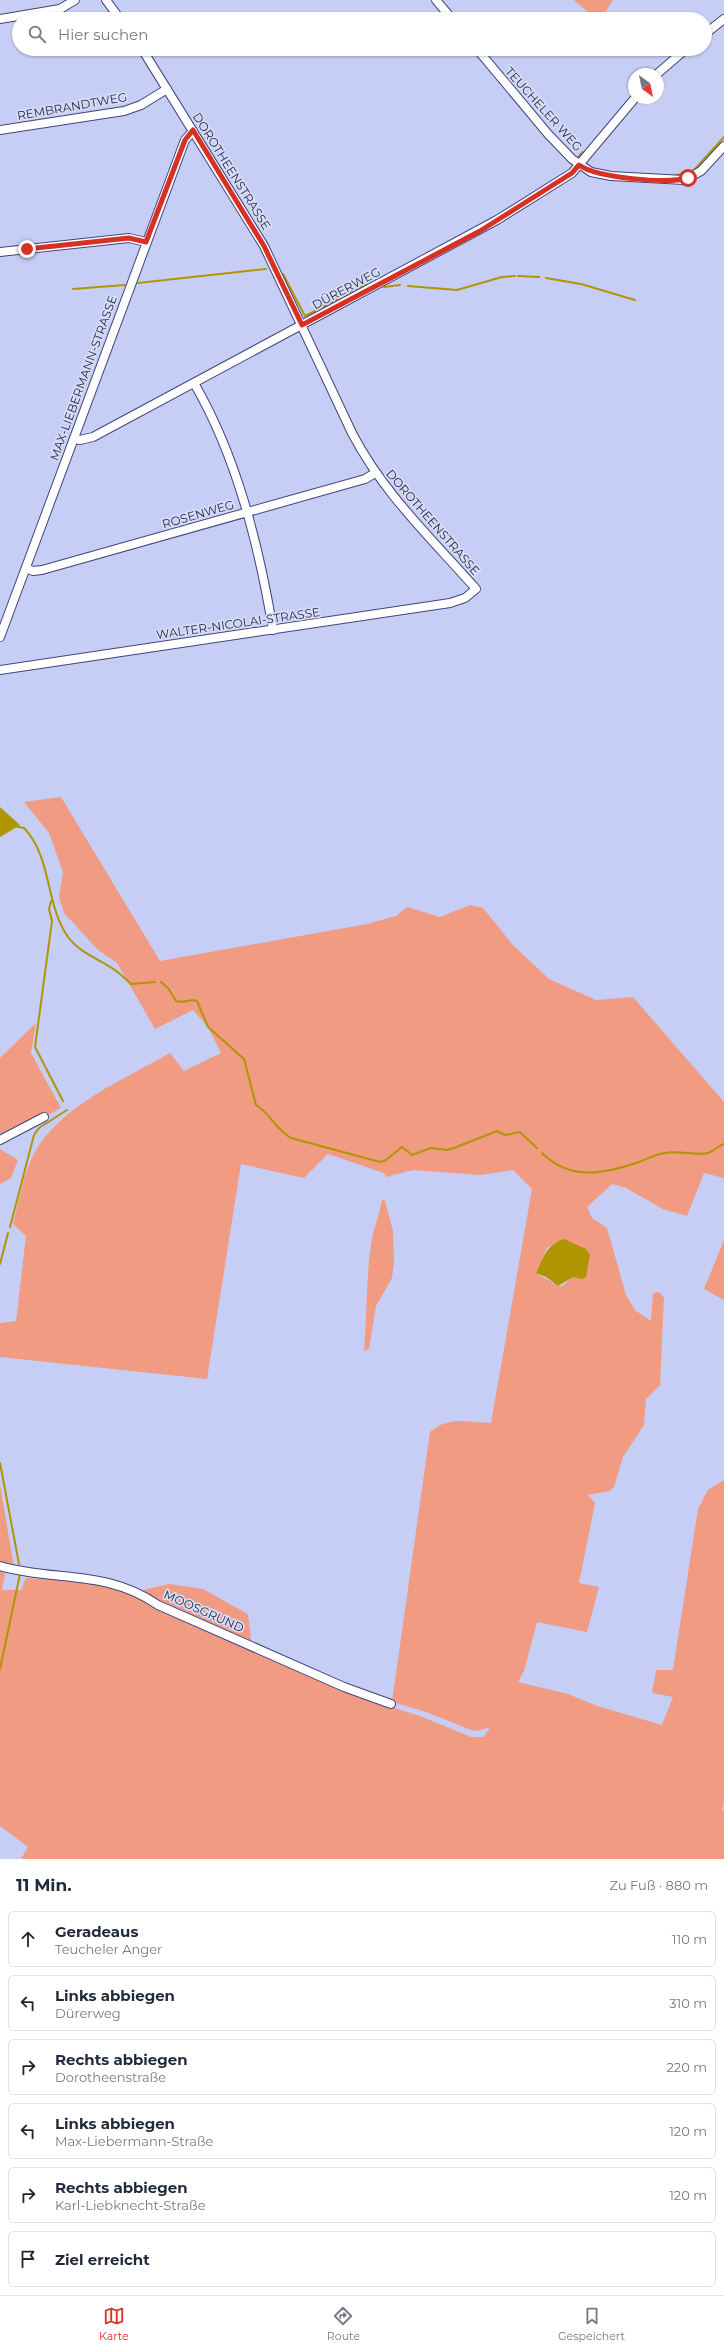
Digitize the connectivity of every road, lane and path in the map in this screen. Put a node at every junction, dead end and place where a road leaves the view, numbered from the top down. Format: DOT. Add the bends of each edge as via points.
graph roads {
  1 [pos="74,0"];
  2 [pos="106,0"];
  3 [pos="436,0"];
  4 [pos="42,12"];
  5 [pos="115,12"];
  6 [pos="446,12"];
  7 [pos="12,17"];
  8 [pos="0,19"];
  9 [pos="724,19"];
  10 [pos="712,28"];
  11 [pos="146,56"];
  12 [pos="482,56"];
  13 [pos="678,56"];
  14 [pos="664,68"];
  15 [pos="167,89"];
  16 [pos="630,104"];
  17 [pos="0,130"];
  18 [pos="193,130"];
  19 [pos="724,146"];
  20 [pos="579,165"];
  21 [pos="146,242"];
  22 [pos="0,252"];
  23 [pos="302,325"];
  24 [pos="194,383"];
  25 [pos="74,439"];
  26 [pos="375,473"];
  27 [pos="247,513"];
  28 [pos="26,568"];
  29 [pos="476,589"];
  30 [pos="273,630"];
  31 [pos="0,637"];
  32 [pos="0,670"];
  33 [pos="44,1117"];
  34 [pos="0,1140"];
  35 [pos="0,1566"];
  36 [pos="391,1704"];
  1 -- 4 [label="street" via="60,9"];
  2 -- 5 [label="street"];
  3 -- 6 [label="street"];
  7 -- 8 [label="street"];
  9 -- 10 [label="street"];
  11 -- 15 [label="street, DOROTHEENSTRASSE"];
  12 -- 20 [label="street, TEUCHELER WEG" via="539,124"];
  13 -- 14 [label="street"];
  15 -- 17 [label="street, REMBRANDTWEG" via="141,105 124,111"];
  15 -- 18 [label="street, DOROTHEENSTRASSE"];
  16 -- 20 [label="street, DÜRERWEG"];
  18 -- 21 [label="street, MAX-LIEBERMANN-STRASSE" via="185,140"];
  18 -- 23 [label="street, DOROTHEENSTRASSE" via="264,246"];
  19 -- 20 [label="street, TEUCHELER WEG" via="697,174 679,180 601,175"];
  20 -- 23 [label="street, DÜRERWEG" via="572,173 480,231"];
  21 -- 22 [label="street" via="129,238"];
  21 -- 25 [label="street, MAX-LIEBERMANN-STRASSE"];
  23 -- 24 [label="street, DÜRERWEG"];
  23 -- 26 [label="street, DOROTHEENSTRASSE" via="352,433"];
  24 -- 25 [label="street, DÜRERWEG" via="94,437"];
  24 -- 27 [label="street" via="231,464"];
  25 -- 28 [label="street, MAX-LIEBERMANN-STRASSE"];
  26 -- 27 [label="street, ROSENWEG" via="365,479"];
  26 -- 29 [label="street, DOROTHEENSTRASSE"];
  27 -- 28 [label="street, ROSENWEG" via="42,570 33,571"];
  27 -- 30 [label="street" via="262,571"];
  28 -- 31 [label="street, MAX-LIEBERMANN-STRASSE"];
  29 -- 30 [label="street, WALTER-NICOLAI-STRASSE" via="465,598 450,603"];
  30 -- 32 [label="street, WALTER-NICOLAI-STRASSE"];
  33 -- 34 [label="street"];
  35 -- 36 [label="street, MOOSGRUND" via="86,1577 131,1590 158,1605 344,1687"];
}
